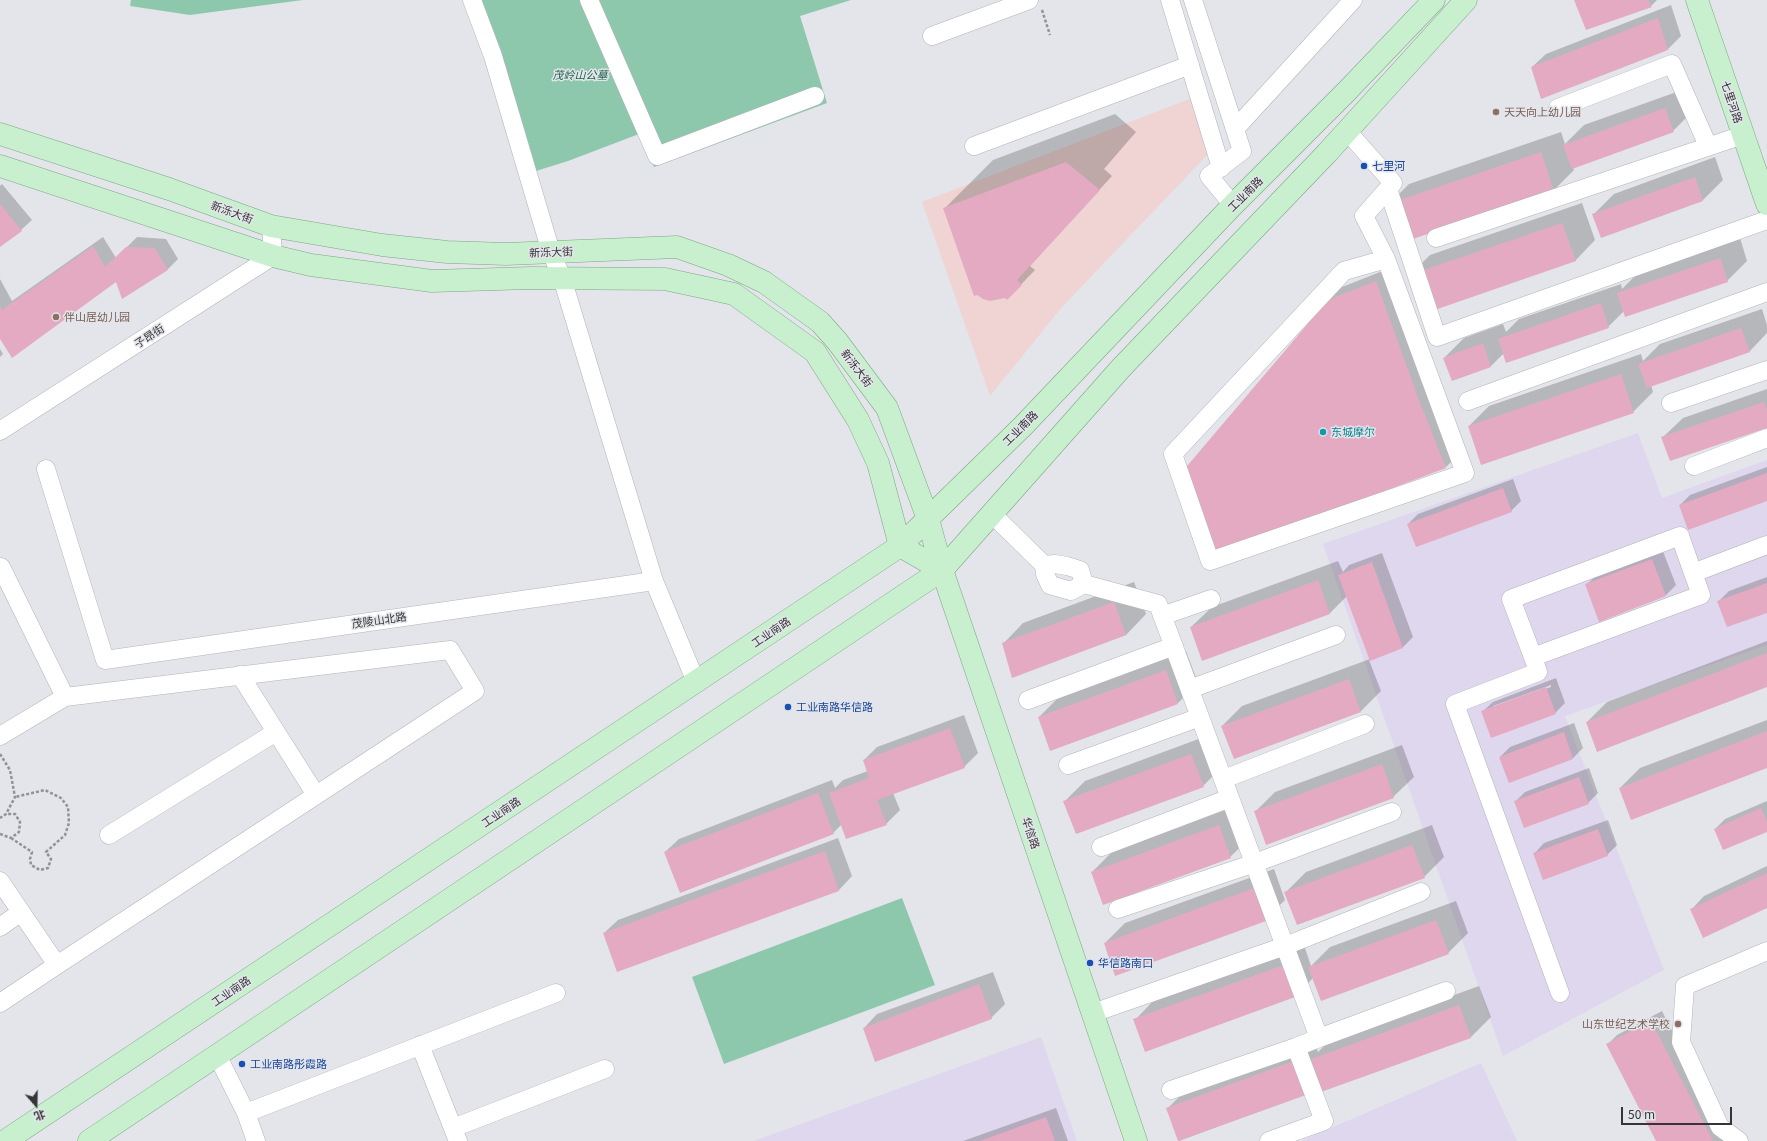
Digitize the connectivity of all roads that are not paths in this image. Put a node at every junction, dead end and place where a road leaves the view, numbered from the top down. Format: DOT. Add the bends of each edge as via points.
graph roads {
  1 [pos="472,0"];
  2 [pos="589,0"];
  3 [pos="1170,0"];
  4 [pos="1193,0"];
  5 [pos="1353,0"];
  6 [pos="1434,0"];
  7 [pos="1466,0"];
  8 [pos="1697,0"];
  9 [pos="1035,4"];
  10 [pos="932,36"];
  11 [pos="1190,65"];
  12 [pos="815,96"];
  13 [pos="1558,108"];
  14 [pos="1235,129"];
  15 [pos="1347,131"];
  16 [pos="0,134"];
  17 [pos="1743,135"];
  18 [pos="974,146"];
  19 [pos="1708,146"];
  20 [pos="0,166"];
  21 [pos="1220,168"];
  22 [pos="1388,189"];
  23 [pos="1767,204"];
  24 [pos="1233,206"];
  25 [pos="1767,220"];
  26 [pos="270,226"];
  27 [pos="1436,238"];
  28 [pos="551,252"];
  29 [pos="273,256"];
  30 [pos="1386,259"];
  31 [pos="562,278"];
  32 [pos="1767,292"];
  33 [pos="1767,370"];
  34 [pos="1468,401"];
  35 [pos="1671,403"];
  36 [pos="0,431"];
  37 [pos="1767,438"];
  38 [pos="1694,466"];
  39 [pos="46,469"];
  40 [pos="991,513"];
  41 [pos="928,518"];
  42 [pos="1767,545"];
  43 [pos="900,546"];
  44 [pos="0,568"];
  45 [pos="942,570"];
  46 [pos="1693,573"];
  47 [pos="654,581"];
  48 [pos="1211,598"];
  49 [pos="1162,616"];
  50 [pos="1336,635"];
  51 [pos="1174,646"];
  52 [pos="1533,657"];
  53 [pos="240,675"];
  54 [pos="696,682"];
  55 [pos="1190,689"];
  56 [pos="64,697"];
  57 [pos="1028,700"];
  58 [pos="1200,717"];
  59 [pos="1365,724"];
  60 [pos="276,732"];
  61 [pos="0,736"];
  62 [pos="1068,765"];
  63 [pos="1224,779"];
  64 [pos="316,795"];
  65 [pos="1230,798"];
  66 [pos="1392,812"];
  67 [pos="109,835"];
  68 [pos="1101,847"];
  69 [pos="1255,862"];
  70 [pos="0,881"];
  71 [pos="1421,892"];
  72 [pos="1118,909"];
  73 [pos="21,912"];
  74 [pos="0,927"];
  75 [pos="1285,946"];
  76 [pos="1767,951"];
  77 [pos="57,965"];
  78 [pos="1446,991"];
  79 [pos="556,992"];
  80 [pos="1560,993"];
  81 [pos="0,1003"];
  82 [pos="1093,1013"];
  83 [pos="1319,1038"];
  84 [pos="420,1045"];
  85 [pos="1296,1047"];
  86 [pos="217,1055"];
  87 [pos="605,1069"];
  88 [pos="1171,1090"];
  89 [pos="246,1113"];
  90 [pos="456,1135"];
  91 [pos="5,1141"];
  92 [pos="89,1141"];
  93 [pos="256,1141"];
  94 [pos="1136,1141"];
  95 [pos="1269,1141"];
  96 [pos="1739,1141"];
  1 -- 28 [label="street" via="493,56"];
  2 -- 12 [label="street" via="656,156"];
  3 -- 11 [label="street"];
  4 -- 14 [label="street"];
  5 -- 14 [label="street"];
  6 -- 24 [label="main road, 工业南路"];
  7 -- 15 [label="main road"];
  8 -- 17 [label="main road, 七里河路"];
  9 -- 10 [label="street"];
  11 -- 18 [label="street"];
  11 -- 21 [label="street"];
  13 -- 19 [label="street" via="1672,64"];
  14 -- 21 [label="street" via="1242,151"];
  15 -- 22 [label="street" via="1393,183"];
  15 -- 40 [label="main road" via="1121,368"];
  16 -- 26 [label="main road, 新泺大街" via="169,189"];
  17 -- 19 [label="street"];
  17 -- 23 [label="main road, 七里河路"];
  19 -- 27 [label="street"];
  20 -- 29 [label="main road"];
  21 -- 24 [label="street" via="1209,176"];
  22 -- 25 [label="street" via="1437,337"];
  22 -- 30 [label="street" via="1364,216"];
  24 -- 41 [label="main road, 工业南路" via="1023,426"];
  26 -- 28 [label="main road, 新泺大街" via="382,245 447,252"];
  26 -- 29 [label="street"];
  28 -- 31 [label="street"];
  28 -- 41 [label="main road, 新泺大街" via="677,247 728,265 764,282 820,322 887,408"];
  29 -- 31 [label="main road" via="311,266 432,281"];
  29 -- 36 [label="street, 子昂街"];
  30 -- 30 [label="street" via="1344,271 1173,454 1210,561 1465,473"];
  31 -- 43 [label="main road" via="665,279 734,294 815,352 858,420 878,463"];
  31 -- 47 [label="street"];
  32 -- 34 [label="street"];
  33 -- 35 [label="street"];
  37 -- 38 [label="street"];
  39 -- 47 [label="street, 茂陵山北路" via="105,660"];
  40 -- 45 [label="main road"];
  40 -- 49 [label="street" via="1044,564 1080,570 1084,584 1158,604"];
  41 -- 43 [label="main road, 工业南路"];
  41 -- 45 [label="main road, 新泺大街"];
  42 -- 46 [label="street"];
  43 -- 45 [label="main road"];
  43 -- 54 [label="main road, 工业南路"];
  44 -- 56 [label="street"];
  45 -- 82 [label="main road, 华信路"];
  45 -- 86 [label="main road"];
  46 -- 52 [label="street" via="1701,595"];
  46 -- 52 [label="street" via="1680,536 1511,599"];
  47 -- 54 [label="street"];
  48 -- 49 [label="street"];
  49 -- 51 [label="street"];
  50 -- 55 [label="street"];
  51 -- 55 [label="street"];
  51 -- 57 [label="street"];
  52 -- 80 [label="street" via="1538,672 1455,704"];
  53 -- 56 [label="street"];
  53 -- 60 [label="street"];
  53 -- 64 [label="street" via="450,650 475,692"];
  54 -- 91 [label="main road, 工业南路"];
  55 -- 58 [label="street"];
  56 -- 61 [label="street"];
  58 -- 62 [label="street"];
  58 -- 63 [label="street"];
  59 -- 63 [label="street"];
  60 -- 64 [label="street"];
  60 -- 67 [label="street"];
  63 -- 65 [label="street"];
  64 -- 77 [label="street"];
  65 -- 68 [label="street"];
  65 -- 69 [label="street"];
  66 -- 69 [label="street"];
  69 -- 72 [label="street"];
  69 -- 75 [label="street"];
  70 -- 73 [label="street"];
  71 -- 75 [label="street"];
  73 -- 74 [label="street"];
  73 -- 77 [label="street"];
  75 -- 82 [label="street"];
  75 -- 83 [label="street"];
  76 -- 96 [label="street" via="1685,986 1681,1042 1720,1127"];
  77 -- 81 [label="street"];
  78 -- 83 [label="street"];
  79 -- 84 [label="street"];
  82 -- 94 [label="main road, 华信路"];
  83 -- 85 [label="street"];
  84 -- 89 [label="street"];
  84 -- 90 [label="street"];
  85 -- 88 [label="street"];
  85 -- 95 [label="street" via="1324,1121"];
  86 -- 89 [label="street"];
  86 -- 92 [label="main road"];
  87 -- 90 [label="street"];
  89 -- 93 [label="street"];
}
